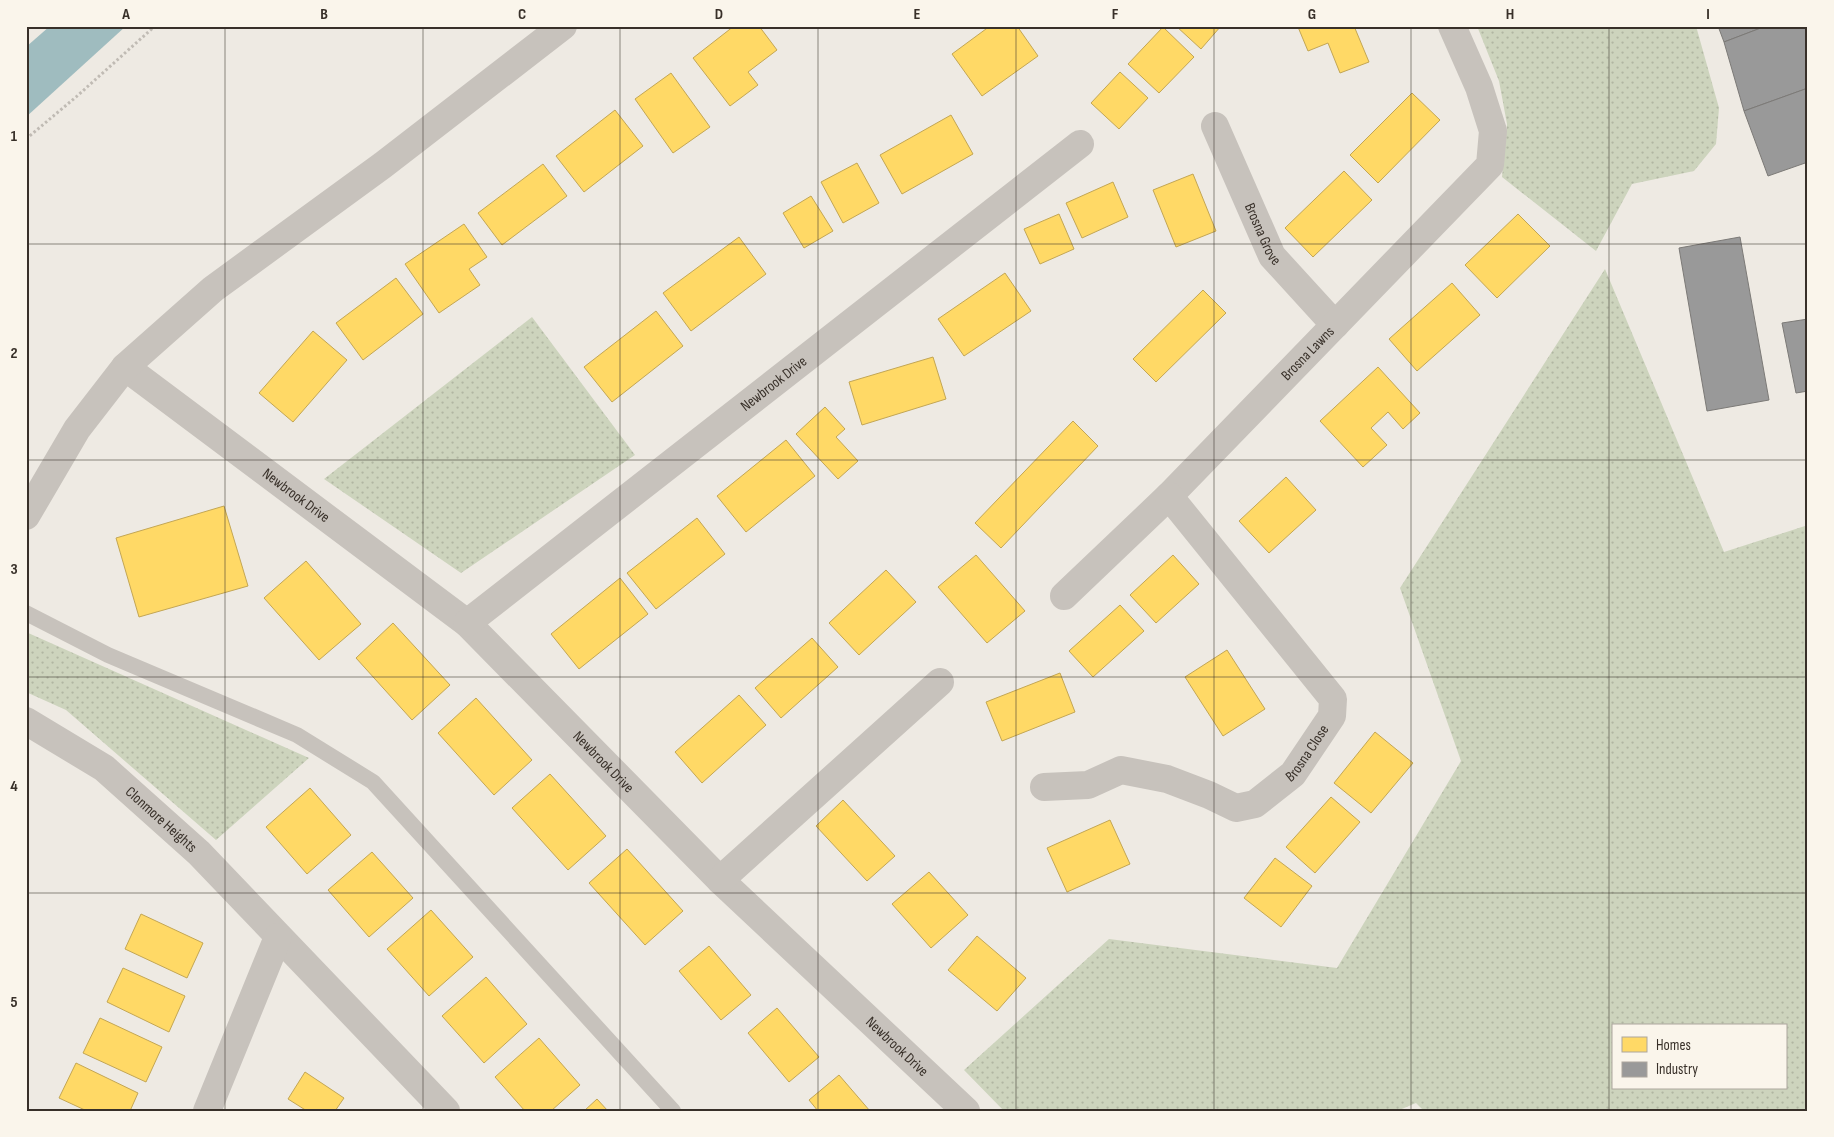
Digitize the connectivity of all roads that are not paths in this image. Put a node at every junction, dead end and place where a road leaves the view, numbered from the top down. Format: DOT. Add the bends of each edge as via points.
graph roads {
  1 [pos="564,26"];
  2 [pos="1452,26"];
  3 [pos="1215,126"];
  4 [pos="1080,144"];
  5 [pos="1335,324"];
  6 [pos="125,367"];
  7 [pos="1169,496"];
  8 [pos="26,516"];
  9 [pos="1064,596"];
  10 [pos="26,613"];
  11 [pos="467,623"];
  12 [pos="940,682"];
  13 [pos="26,721"];
  14 [pos="1044,787"];
  15 [pos="720,880"];
  16 [pos="278,937"];
  17 [pos="207,1111"];
  18 [pos="446,1111"];
  19 [pos="673,1111"];
  20 [pos="966,1111"];
  1 -- 6 [label="street" via="383,166 213,289"];
  2 -- 5 [label="street, Brosna Lawns" via="1479,87 1493,131 1490,165"];
  3 -- 5 [label="street, Brosna Grove" via="1272,256"];
  4 -- 11 [label="street, Newbrook Drive"];
  5 -- 7 [label="street, Brosna Lawns"];
  6 -- 8 [label="street" via="76,429"];
  6 -- 11 [label="street, Newbrook Drive"];
  7 -- 9 [label="street, Brosna Lawns"];
  7 -- 14 [label="street, Brosna Close" via="1333,699 1332,716 1293,774 1255,804 1236,808 1166,779 1121,770 1088,785"];
  10 -- 19 [label="lane" via="108,655 297,735 373,782"];
  11 -- 15 [label="street, Newbrook Drive"];
  12 -- 15 [label="street"];
  13 -- 16 [label="street, Clonmore Heights" via="104,768 199,853"];
  15 -- 20 [label="street, Newbrook Drive"];
  16 -- 17 [label="street"];
  16 -- 18 [label="street, Clonmore Heights"];
}
